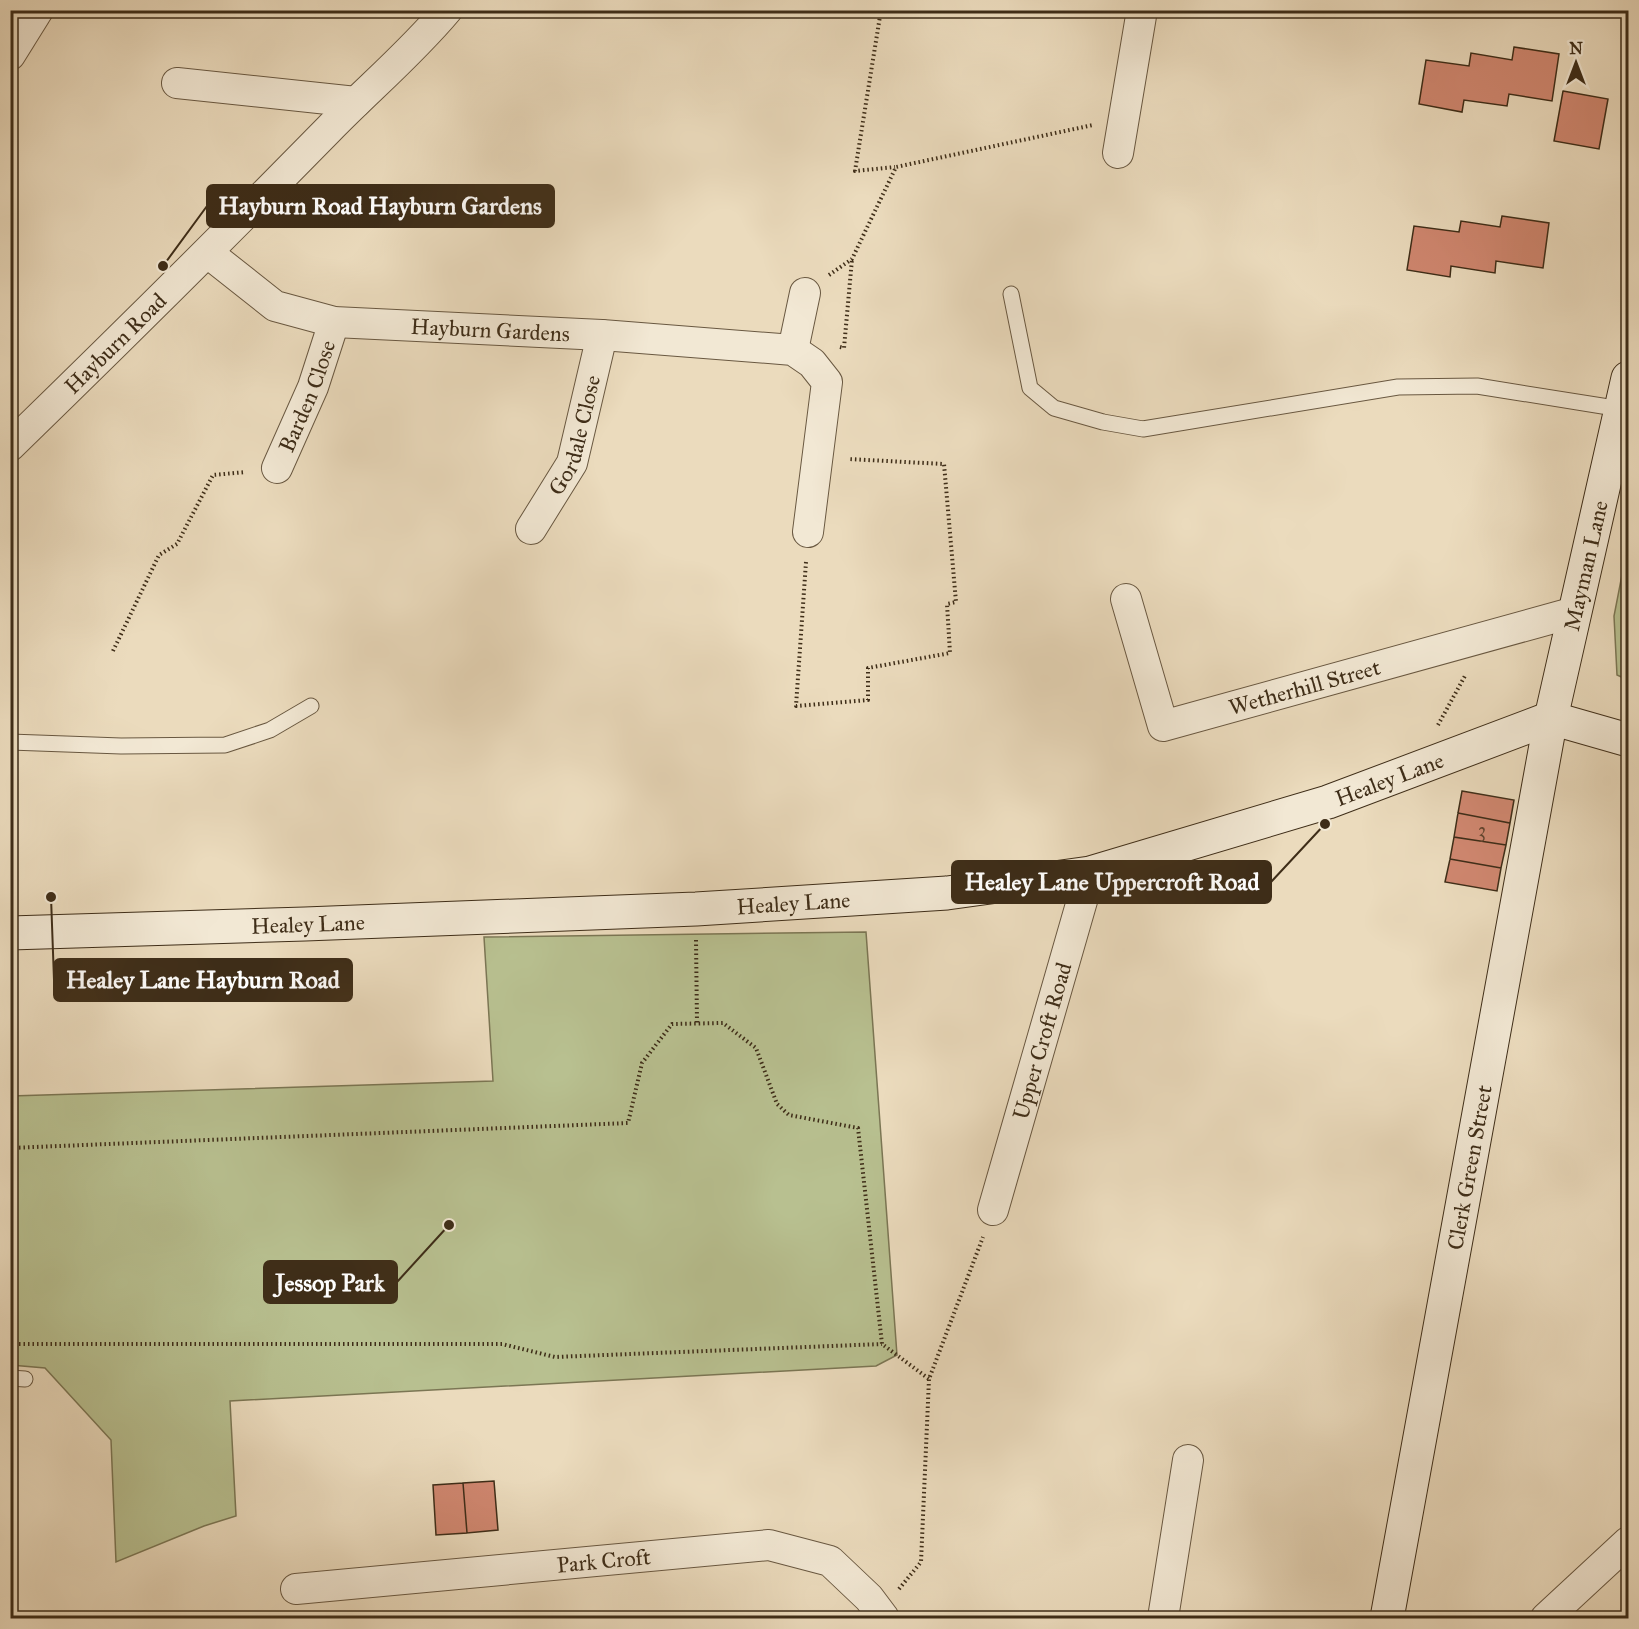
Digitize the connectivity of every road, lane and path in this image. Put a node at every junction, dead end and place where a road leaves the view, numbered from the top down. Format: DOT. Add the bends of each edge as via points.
graph roads {
  1 [pos="38,10"];
  2 [pos="447,10"];
  3 [pos="881,10"];
  4 [pos="1142,10"];
  5 [pos="10,55"];
  6 [pos="177,83"];
  7 [pos="356,102"];
  8 [pos="1124,118"];
  9 [pos="1118,153"];
  10 [pos="896,167"];
  11 [pos="208,253"];
  12 [pos="852,259"];
  13 [pos="805,293"];
  14 [pos="1011,294"];
  15 [pos="334,322"];
  16 [pos="602,335"];
  17 [pos="794,345"];
  18 [pos="1629,378"];
  19 [pos="1621,409"];
  20 [pos="10,446"];
  21 [pos="817,458"];
  22 [pos="277,468"];
  23 [pos="531,529"];
  24 [pos="808,532"];
  25 [pos="1126,599"];
  26 [pos="1575,612"];
  27 [pos="1486,637"];
  28 [pos="113,651"];
  29 [pos="311,706"];
  30 [pos="1551,718"];
  31 [pos="1629,740"];
  32 [pos="10,742"];
  33 [pos="1413,770"];
  34 [pos="1090,873"];
  35 [pos="696,909"];
  36 [pos="10,933"];
  37 [pos="698,1023"];
  38 [pos="10,1148"];
  39 [pos="993,1210"];
  40 [pos="10,1344"];
  41 [pos="882,1344"];
  42 [pos="929,1379"];
  43 [pos="1188,1460"];
  44 [pos="1626,1550"];
  45 [pos="296,1589"];
  46 [pos="881,1616"];
  47 [pos="1163,1618"];
  48 [pos="1387,1618"];
  49 [pos="1546,1618"];
  1 -- 5 [label="street"];
  2 -- 7 [label="street, Hayburn Road" via="426,36"];
  3 -- 10 [label="path" via="855,171"];
  4 -- 8 [label="street"];
  6 -- 7 [label="street"];
  7 -- 11 [label="street, Hayburn Road"];
  8 -- 9 [label="street"];
  8 -- 10 [label="path"];
  10 -- 12 [label="path"];
  11 -- 15 [label="street, Hayburn Gardens" via="275,306"];
  11 -- 20 [label="street, Hayburn Road"];
  12 -- 13 [label="path"];
  12 -- 17 [label="path" via="844,348"];
  13 -- 17 [label="street"];
  14 -- 19 [label="lane" via="1030,388 1054,408 1113,424 1143,429 1398,387 1477,386"];
  15 -- 16 [label="street, Hayburn Gardens"];
  15 -- 22 [label="street, Barden Close" via="313,387"];
  16 -- 17 [label="street, Hayburn Gardens"];
  16 -- 23 [label="street, Gordale Close" via="572,463"];
  17 -- 21 [label="street" via="827,382"];
  18 -- 19 [label="main road, Mayman Lane"];
  19 -- 26 [label="main road, Mayman Lane"];
  21 -- 24 [label="street"];
  21 -- 24 [label="path" via="944,464 956,602 947,604 950,653 867,668 867,700 796,706"];
  22 -- 28 [label="path" via="213,475 177,544 159,555"];
  25 -- 27 [label="street, Wetherhill Street" via="1163,726"];
  26 -- 27 [label="street, Wetherhill Street"];
  26 -- 30 [label="main road, Mayman Lane"];
  27 -- 33 [label="path"];
  29 -- 32 [label="lane" via="270,730 225,745"];
  30 -- 31 [label="main road"];
  30 -- 33 [label="main road, Healey Lane"];
  30 -- 48 [label="main road, Clerk Green Street"];
  33 -- 34 [label="main road, Healey Lane" via="1328,802"];
  34 -- 35 [label="main road, Healey Lane" via="947,893"];
  34 -- 39 [label="street, Upper Croft Road"];
  35 -- 36 [label="main road, Healey Lane"];
  35 -- 37 [label="path"];
  37 -- 38 [label="path" via="672,1024 642,1063 628,1123"];
  37 -- 41 [label="path" via="723,1023 756,1048 777,1104 789,1115 858,1128"];
  39 -- 42 [label="path"];
  40 -- 41 [label="path" via="502,1344 555,1357"];
  41 -- 42 [label="path"];
  42 -- 46 [label="path" via="921,1562"];
  43 -- 47 [label="street"];
  44 -- 49 [label="street"];
  45 -- 46 [label="street, Park Croft" via="769,1545 830,1561 869,1598"];
}
